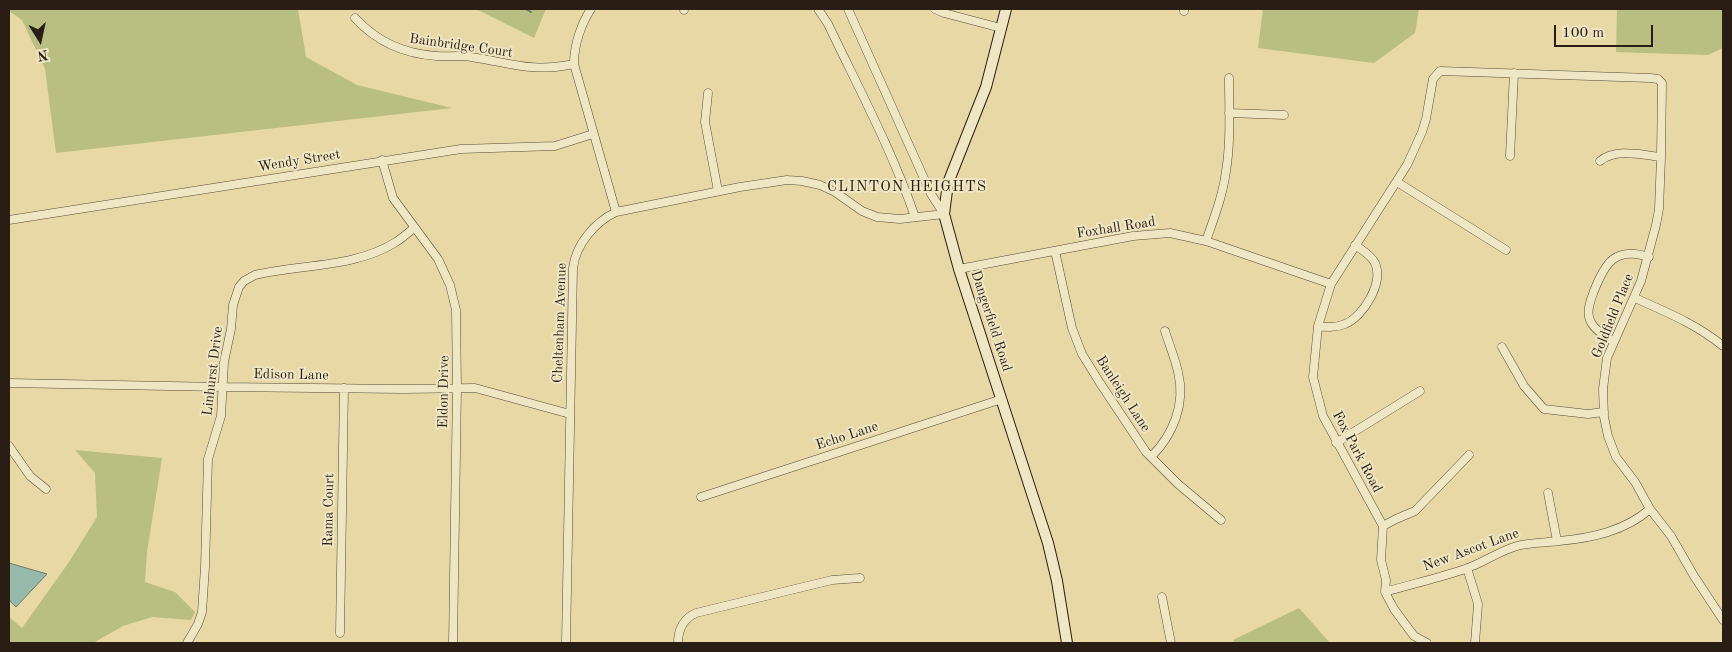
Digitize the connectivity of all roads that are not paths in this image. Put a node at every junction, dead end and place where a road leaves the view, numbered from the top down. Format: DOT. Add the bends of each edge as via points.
graph roads {
  1 [pos="591,9"];
  2 [pos="818,9"];
  3 [pos="848,9"];
  4 [pos="935,9"];
  5 [pos="1006,9"];
  6 [pos="355,18"];
  7 [pos="1001,28"];
  8 [pos="574,64"];
  9 [pos="1514,73"];
  10 [pos="1229,78"];
  11 [pos="708,93"];
  12 [pos="1229,112"];
  13 [pos="1284,115"];
  14 [pos="594,134"];
  15 [pos="1510,156"];
  16 [pos="1661,157"];
  17 [pos="382,160"];
  18 [pos="1600,161"];
  19 [pos="1397,182"];
  20 [pos="718,191"];
  21 [pos="616,212"];
  22 [pos="944,214"];
  23 [pos="914,216"];
  24 [pos="9,220"];
  25 [pos="414,228"];
  26 [pos="1206,241"];
  27 [pos="1355,245"];
  28 [pos="1506,250"];
  29 [pos="1055,251"];
  30 [pos="1648,257"];
  31 [pos="959,268"];
  32 [pos="1331,284"];
  33 [pos="1635,298"];
  34 [pos="1318,326"];
  35 [pos="1165,331"];
  36 [pos="1613,341"];
  37 [pos="1723,346"];
  38 [pos="1502,347"];
  39 [pos="9,383"];
  40 [pos="222,387"];
  41 [pos="344,388"];
  42 [pos="457,388"];
  43 [pos="1420,391"];
  44 [pos="1002,399"];
  45 [pos="1604,412"];
  46 [pos="570,414"];
  47 [pos="1336,443"];
  48 [pos="9,446"];
  49 [pos="1469,455"];
  50 [pos="1151,457"];
  51 [pos="46,489"];
  52 [pos="1548,493"];
  53 [pos="701,497"];
  54 [pos="1650,508"];
  55 [pos="1221,520"];
  56 [pos="1383,526"];
  57 [pos="1558,542"];
  58 [pos="1467,568"];
  59 [pos="860,578"];
  60 [pos="1385,592"];
  61 [pos="1162,597"];
  62 [pos="1723,620"];
  63 [pos="340,633"];
  64 [pos="187,643"];
  65 [pos="453,643"];
  66 [pos="566,643"];
  67 [pos="678,643"];
  68 [pos="1067,643"];
  69 [pos="1171,643"];
  70 [pos="1427,643"];
  71 [pos="1475,643"];
  1 -- 8 [label="street" via="580,30"];
  2 -- 23 [label="street" via="877,126"];
  3 -- 22 [label="street"];
  4 -- 7 [label="street"];
  5 -- 7 [label="street, Dangerfield Road"];
  6 -- 8 [label="street, Bainbridge Court" via="389,45 419,54 468,56 539,69"];
  7 -- 22 [label="street, Dangerfield Road" via="984,94 948,183"];
  8 -- 14 [label="street"];
  9 -- 15 [label="street"];
  9 -- 16 [label="street, Goldfield Place" via="1660,80 1663,97"];
  9 -- 19 [label="street, Fox Park Road" via="1436,73 1422,132"];
  10 -- 12 [label="street"];
  11 -- 20 [label="street" via="705,122"];
  12 -- 13 [label="street"];
  12 -- 26 [label="street" via="1226,170 1219,205"];
  14 -- 17 [label="street, Wendy Street" via="555,146 461,149"];
  14 -- 21 [label="street"];
  16 -- 18 [label="street" via="1622,154"];
  16 -- 30 [label="street, Goldfield Place" via="1659,209"];
  17 -- 24 [label="street, Wendy Street"];
  17 -- 25 [label="street, Eldon Drive" via="393,198"];
  19 -- 27 [label="street, Fox Park Road"];
  19 -- 28 [label="street"];
  20 -- 21 [label="street, Cheltenham Avenue"];
  20 -- 23 [label="street, Cheltenham Avenue" via="778,180 802,180 835,192 870,216 892,219"];
  21 -- 46 [label="street, Cheltenham Avenue" via="594,228 575,259"];
  22 -- 23 [label="street, Cheltenham Avenue"];
  22 -- 31 [label="street, Dangerfield Road"];
  25 -- 40 [label="street, Linhurst Drive" via="397,242 362,256 255,275 244,281 236,292 233,305"];
  25 -- 42 [label="street, Eldon Drive" via="438,259 453,295 457,318"];
  26 -- 29 [label="street, Foxhall Road" via="1160,232"];
  26 -- 32 [label="street, Foxhall Road"];
  27 -- 32 [label="street, Fox Park Road"];
  27 -- 34 [label="street" via="1376,266 1374,290 1353,320 1338,327"];
  29 -- 31 [label="street, Foxhall Road"];
  29 -- 50 [label="street, Banleigh Lane" via="1070,322 1082,354"];
  30 -- 33 [label="street, Goldfield Place"];
  30 -- 36 [label="street" via="1620,255 1608,263 1601,274 1588,307 1589,316 1596,330"];
  31 -- 44 [label="street, Dangerfield Road"];
  32 -- 34 [label="street, Fox Park Road"];
  33 -- 36 [label="street, Goldfield Place"];
  33 -- 37 [label="street" via="1687,321"];
  34 -- 47 [label="street, Fox Park Road" via="1313,377 1323,416"];
  35 -- 50 [label="street" via="1179,373 1181,396 1169,436"];
  36 -- 45 [label="street, Goldfield Place" via="1605,364"];
  38 -- 45 [label="street" via="1524,386 1544,409 1588,414"];
  39 -- 40 [label="street, Edison Lane"];
  40 -- 41 [label="street, Edison Lane"];
  40 -- 64 [label="street, Linhurst Drive" via="220,422 208,459 203,604 198,624"];
  41 -- 42 [label="street, Edison Lane"];
  41 -- 63 [label="street, Rama Court"];
  42 -- 46 [label="street, Edison Lane" via="488,390"];
  42 -- 65 [label="street, Eldon Drive"];
  43 -- 47 [label="street"];
  44 -- 53 [label="street, Echo Lane"];
  44 -- 68 [label="street, Dangerfield Road" via="1048,543"];
  45 -- 54 [label="street, Goldfield Place" via="1616,457"];
  46 -- 66 [label="street, Cheltenham Avenue"];
  47 -- 56 [label="street, Fox Park Road"];
  48 -- 51 [label="street" via="30,476"];
  49 -- 56 [label="street" via="1415,512"];
  50 -- 55 [label="street, Banleigh Lane"];
  52 -- 57 [label="street"];
  54 -- 57 [label="street, New Ascot Lane" via="1639,518 1615,530"];
  54 -- 62 [label="street, Goldfield Place"];
  56 -- 60 [label="street" via="1381,560"];
  57 -- 58 [label="street, New Ascot Lane" via="1518,545"];
  58 -- 60 [label="street, New Ascot Lane"];
  58 -- 71 [label="street" via="1478,604"];
  59 -- 67 [label="street" via="832,580 696,613 684,621"];
  60 -- 70 [label="street" via="1414,636"];
  61 -- 69 [label="street"];
}
